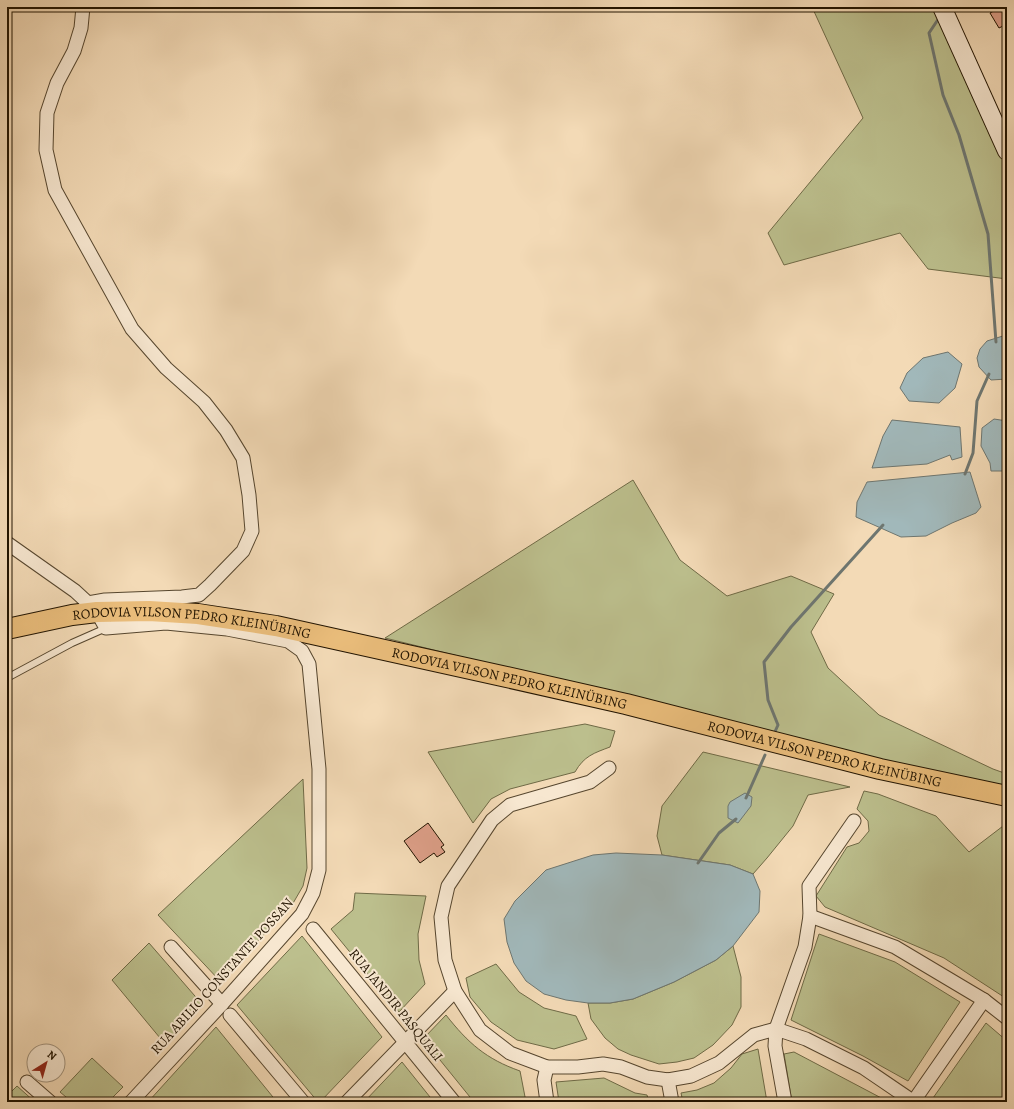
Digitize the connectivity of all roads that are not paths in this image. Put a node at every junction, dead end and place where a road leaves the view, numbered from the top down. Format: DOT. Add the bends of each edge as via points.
graph roads {
  1 [pos="83,7"];
  2 [pos="942,7"];
  3 [pos="1007,151"];
  4 [pos="7,543"];
  5 [pos="97,614"];
  6 [pos="7,629"];
  7 [pos="7,678"];
  8 [pos="609,768"];
  9 [pos="1007,796"];
  10 [pos="854,820"];
  11 [pos="810,916"];
  12 [pos="314,929"];
  13 [pos="172,947"];
  14 [pos="455,991"];
  15 [pos="984,1000"];
  16 [pos="222,1004"];
  17 [pos="230,1015"];
  18 [pos="1007,1018"];
  19 [pos="776,1029"];
  20 [pos="405,1041"];
  21 [pos="546,1067"];
  22 [pos="668,1080"];
  23 [pos="28,1083"];
  24 [pos="50,1102"];
  25 [pos="131,1102"];
  26 [pos="303,1102"];
  27 [pos="347,1102"];
  28 [pos="454,1102"];
  29 [pos="547,1102"];
  30 [pos="672,1102"];
  31 [pos="785,1102"];
  32 [pos="914,1102"];
  1 -- 5 [label="street" via="81,28 74,51 57,83 47,113 46,150 55,190 132,329 166,368 204,402 226,430 243,458 252,531 243,551 199,595 105,600"];
  2 -- 3 [label="street"];
  4 -- 5 [label="street" via="76,591"];
  5 -- 6 [label="main road, RODOVIA VILSON PEDRO KLEINÜBING" via="72,615"];
  5 -- 7 [label="lane" via="72,643"];
  5 -- 9 [label="main road, RODOVIA VILSON PEDRO KLEINÜBING" via="149,611 198,614 276,626 626,704 880,769"];
  5 -- 16 [label="street, RUA ABILIO CONSTANTE POSSAN" via="227,629 288,642 302,651 309,664 319,769 319,870 313,893 302,914"];
  8 -- 14 [label="street" via="590,782 510,805 492,820 448,886 441,917 444,960"];
  10 -- 11 [label="street" via="809,886"];
  11 -- 15 [label="street" via="895,947"];
  11 -- 19 [label="street" via="805,947"];
  12 -- 20 [label="street, RUA JANDIR PASQUALI"];
  13 -- 16 [label="street"];
  14 -- 20 [label="street"];
  14 -- 21 [label="street" via="480,1030 510,1053"];
  15 -- 18 [label="street"];
  15 -- 32 [label="street"];
  16 -- 25 [label="street, RUA ABILIO CONSTANTE POSSAN"];
  17 -- 26 [label="street"];
  19 -- 22 [label="street" via="754,1035 719,1063 691,1076"];
  19 -- 31 [label="street" via="775,1046"];
  19 -- 32 [label="street" via="806,1039 864,1068"];
  20 -- 27 [label="street"];
  20 -- 28 [label="street, RUA JANDIR PASQUALI"];
  21 -- 22 [label="street" via="603,1064 621,1066 647,1077"];
  21 -- 29 [label="street" via="544,1080"];
  22 -- 30 [label="street"];
  23 -- 24 [label="street"];
}
